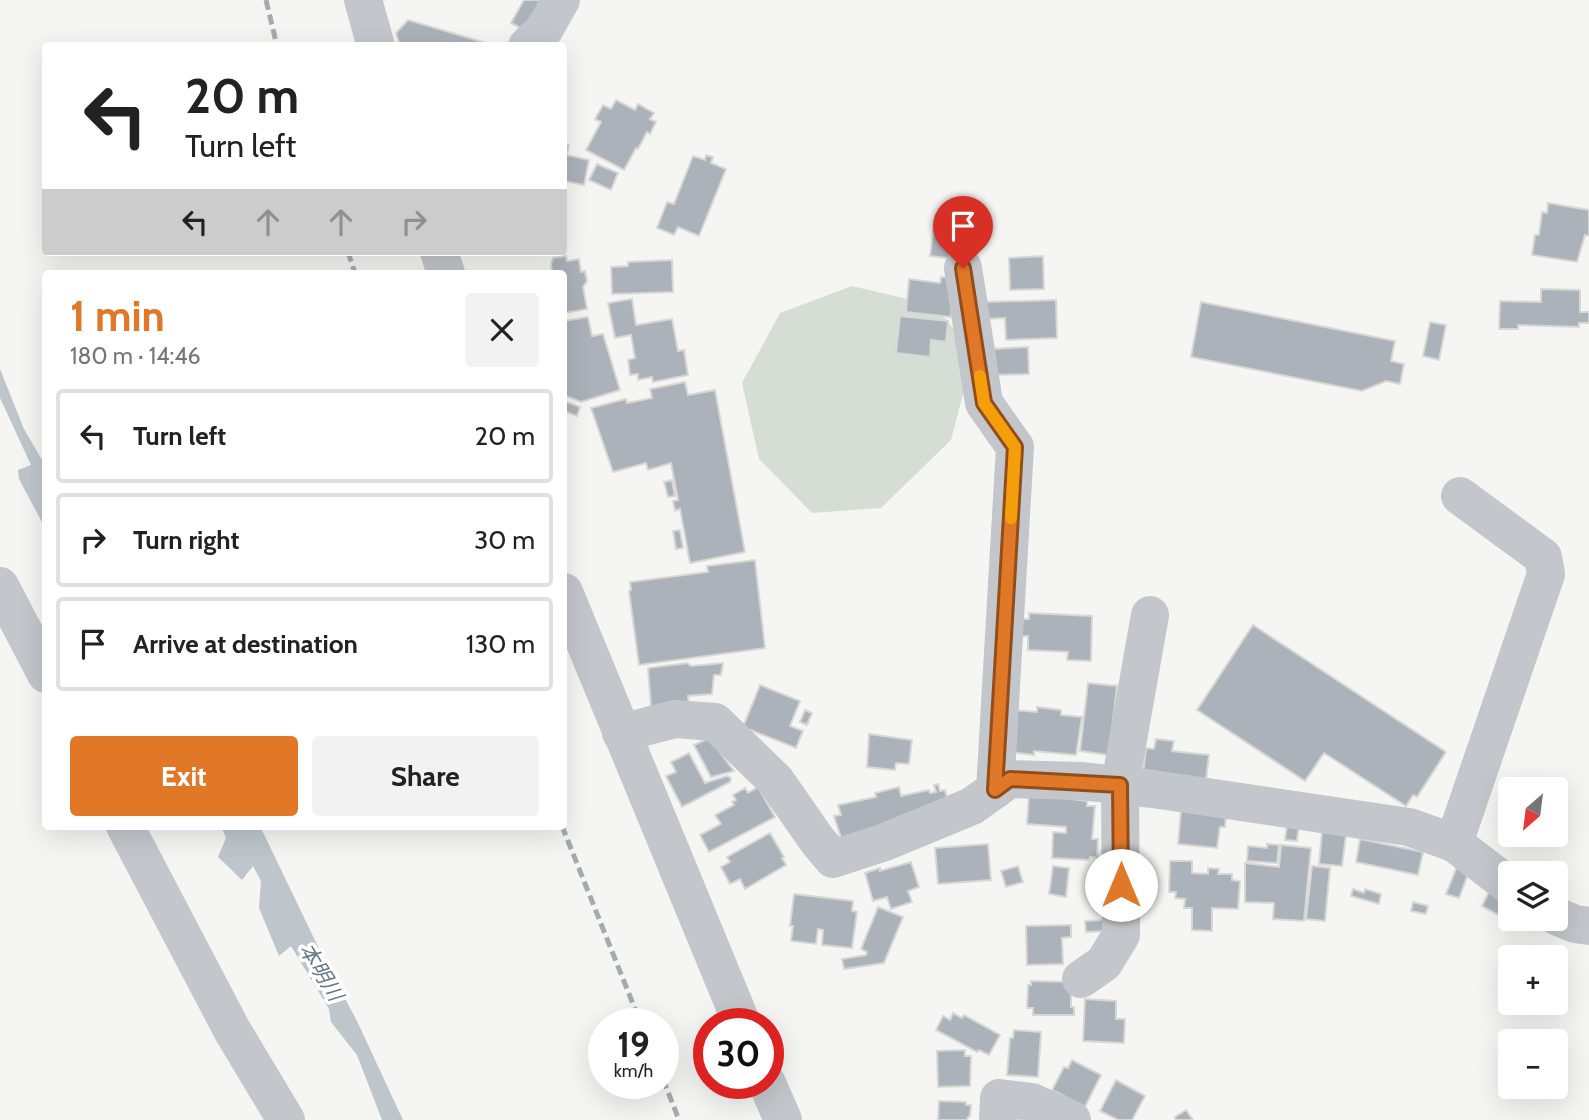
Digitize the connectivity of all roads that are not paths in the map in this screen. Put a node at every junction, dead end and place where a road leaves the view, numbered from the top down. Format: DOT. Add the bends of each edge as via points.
graph roads {
  1 [pos="363,0"];
  2 [pos="561,0"];
  3 [pos="375,42"];
  4 [pos="531,42"];
  5 [pos="963,268"];
  6 [pos="1460,496"];
  7 [pos="0,586"];
  8 [pos="567,599"];
  9 [pos="1150,615"];
  10 [pos="42,666"];
  11 [pos="621,733"];
  12 [pos="1120,785"];
  13 [pos="995,790"];
  14 [pos="127,830"];
  15 [pos="1454,842"];
  16 [pos="1498,877"];
  17 [pos="1568,921"];
  18 [pos="1589,926"];
  19 [pos="1081,979"];
  20 [pos="735,1008"];
  21 [pos="774,1099"];
  22 [pos="286,1120"];
  23 [pos="783,1120"];
  24 [pos="998,1120"];
  25 [pos="1072,1120"];
  1 -- 3 [label="street"];
  2 -- 4 [label="street"];
  5 -- 13 [label="street" via="984,403 1015,447"];
  6 -- 15 [label="street" via="1543,557 1546,574"];
  7 -- 10 [label="street"];
  8 -- 11 [label="street"];
  9 -- 12 [label="street"];
  11 -- 13 [label="street" via="676,719 715,722 776,781 833,859 972,806"];
  11 -- 20 [label="street"];
  12 -- 13 [label="street" via="1010,779"];
  12 -- 15 [label="street" via="1409,827"];
  12 -- 19 [label="street" via="1121,935 1104,963"];
  14 -- 22 [label="street" via="232,1030"];
  15 -- 16 [label="street"];
  17 -- 18 [label="street"];
  21 -- 23 [label="street"];
  24 -- 25 [label="street" via="999,1098 1032,1102"];
}
